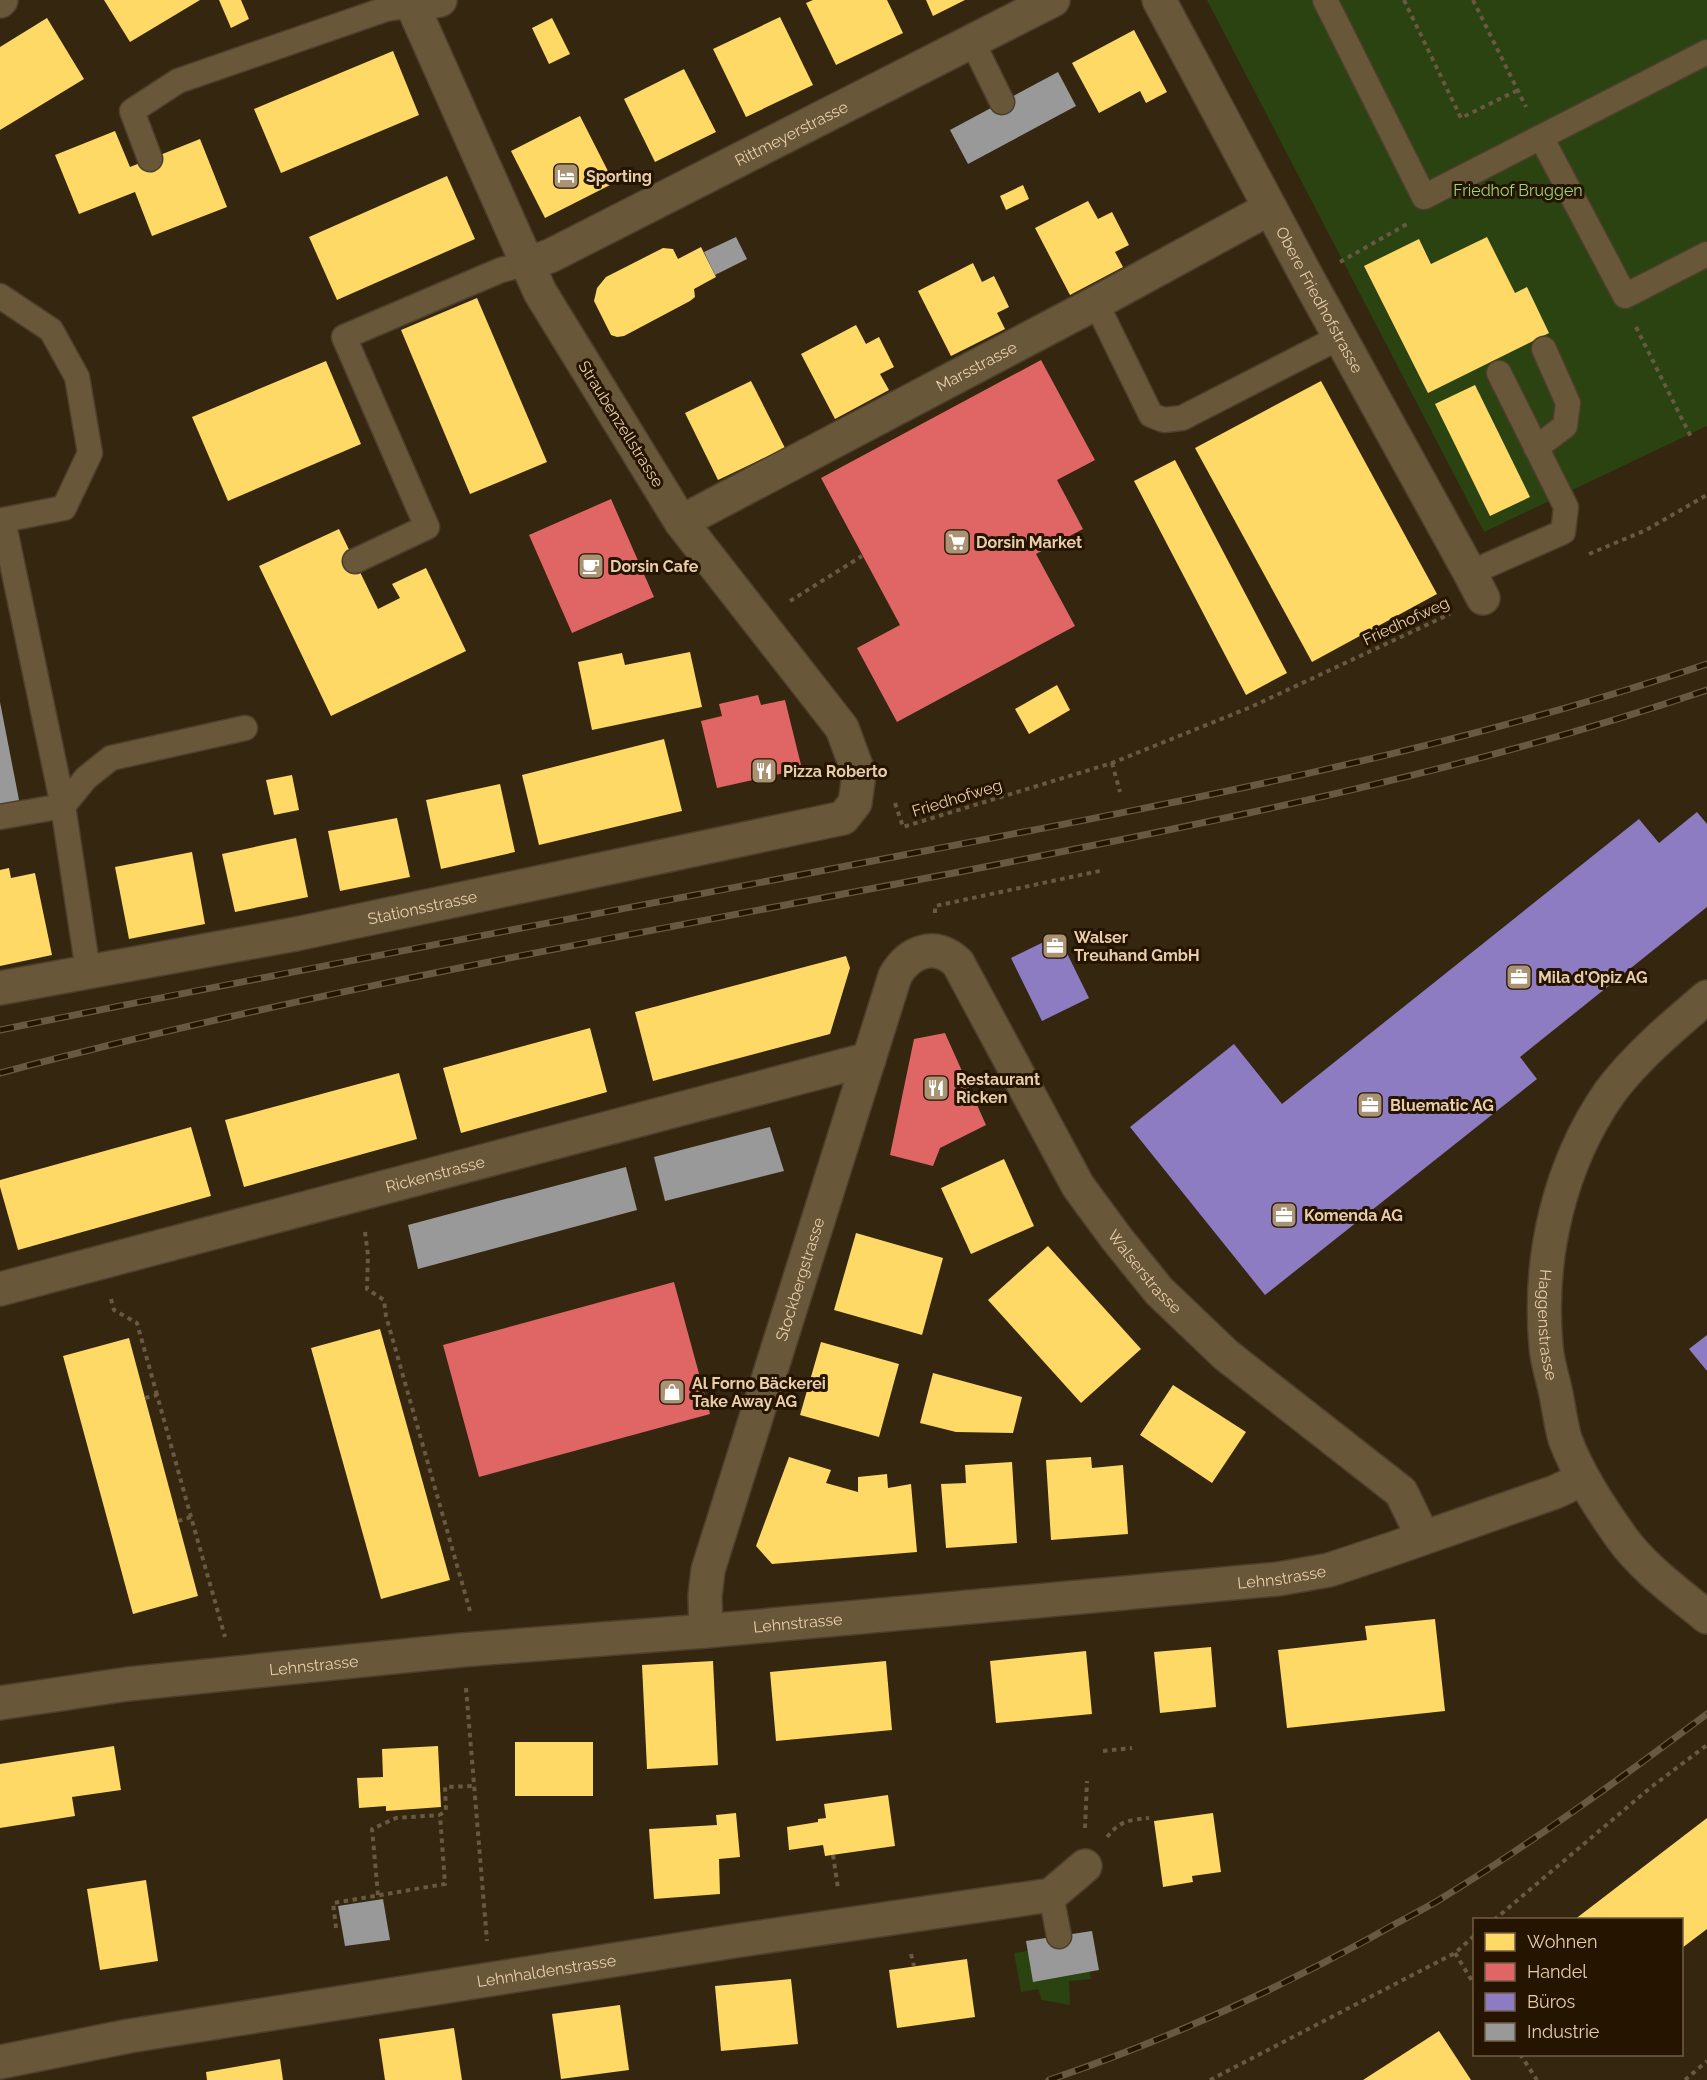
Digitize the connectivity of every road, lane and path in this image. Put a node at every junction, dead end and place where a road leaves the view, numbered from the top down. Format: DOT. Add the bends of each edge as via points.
graph roads {
  1 [pos="1053,0"];
  2 [pos="1159,0"];
  3 [pos="1325,0"];
  4 [pos="1404,0"];
  5 [pos="1473,0"];
  6 [pos="421,2"];
  7 [pos="972,42"];
  8 [pos="1707,52"];
  9 [pos="1518,90"];
  10 [pos="1002,102"];
  11 [pos="1541,137"];
  12 [pos="150,159"];
  13 [pos="1424,197"];
  14 [pos="1270,208"];
  15 [pos="1707,254"];
  16 [pos="526,264"];
  17 [pos="1308,279"];
  18 [pos="0,296"];
  19 [pos="1625,296"];
  20 [pos="1095,303"];
  21 [pos="1340,337"];
  22 [pos="1544,349"];
  23 [pos="1499,373"];
  24 [pos="1692,439"];
  25 [pos="1536,448"];
  26 [pos="1707,495"];
  27 [pos="681,522"];
  28 [pos="862,556"];
  29 [pos="1581,557"];
  30 [pos="355,561"];
  31 [pos="1476,585"];
  32 [pos="789,602"];
  33 [pos="245,728"];
  34 [pos="1112,763"];
  35 [pos="1120,792"];
  36 [pos="895,802"];
  37 [pos="63,806"];
  38 [pos="0,818"];
  39 [pos="843,818"];
  40 [pos="1104,870"];
  41 [pos="934,919"];
  42 [pos="933,951"];
  43 [pos="88,971"];
  44 [pos="0,988"];
  45 [pos="1707,997"];
  46 [pos="869,1059"];
  47 [pos="368,1255"];
  48 [pos="0,1289"];
  49 [pos="126,1317"];
  50 [pos="157,1395"];
  51 [pos="145,1398"];
  52 [pos="1584,1479"];
  53 [pos="191,1518"];
  54 [pos="178,1521"];
  55 [pos="1423,1537"];
  56 [pos="467,1601"];
  57 [pos="1707,1617"];
  58 [pos="706,1630"];
  59 [pos="225,1639"];
  60 [pos="465,1680"];
  61 [pos="0,1703"];
  62 [pos="1707,1744"];
  63 [pos="1132,1748"];
  64 [pos="1103,1751"];
  65 [pos="1088,1781"];
  66 [pos="475,1786"];
  67 [pos="440,1815"];
  68 [pos="1085,1818"];
  69 [pos="833,1855"];
  70 [pos="1085,1866"];
  71 [pos="378,1895"];
  72 [pos="1051,1895"];
  73 [pos="839,1896"];
  74 [pos="485,1917"];
  75 [pos="1496,1918"];
  76 [pos="336,1928"];
  77 [pos="1059,1936"];
  78 [pos="1473,1937"];
  79 [pos="1455,1953"];
  80 [pos="1473,1982"];
  81 [pos="1521,2056"];
  82 [pos="1707,2061"];
  83 [pos="0,2062"];
  84 [pos="1210,2080"];
  85 [pos="1537,2080"];
  86 [pos="1685,2080"];
  1 -- 7 [label="street, Rittmeyerstrasse"];
  2 -- 14 [label="street, Obere Friedhofstrasse"];
  3 -- 13 [label="lane"];
  4 -- 9 [label="path" via="1461,118"];
  5 -- 9 [label="path"];
  6 -- 12 [label="lane" via="386,9 178,81 132,111"];
  6 -- 16 [label="street, Straubenzellstrasse"];
  7 -- 10 [label="lane"];
  7 -- 16 [label="street, Rittmeyerstrasse" via="550,256"];
  8 -- 11 [label="lane"];
  9 -- 11 [label="path"];
  11 -- 13 [label="lane"];
  11 -- 19 [label="lane"];
  13 -- 17 [label="path" via="1410,223"];
  14 -- 17 [label="street, Obere Friedhofstrasse"];
  14 -- 20 [label="street, Marsstrasse"];
  15 -- 19 [label="lane"];
  16 -- 27 [label="street, Straubenzellstrasse"];
  16 -- 30 [label="lane" via="501,270 344,337 427,527"];
  17 -- 21 [label="street, Obere Friedhofstrasse"];
  18 -- 37 [label="lane" via="51,330 77,377 90,453 64,508 3,520"];
  19 -- 24 [label="path" via="1628,312"];
  20 -- 21 [label="lane" via="1151,415 1164,420 1182,418"];
  20 -- 27 [label="street, Marsstrasse"];
  21 -- 31 [label="street, Obere Friedhofstrasse"];
  22 -- 25 [label="lane" via="1568,403 1566,426"];
  23 -- 25 [label="lane"];
  25 -- 31 [label="lane" via="1566,507 1563,532"];
  26 -- 29 [label="path" via="1646,530"];
  27 -- 39 [label="street, Straubenzellstrasse" via="842,728 859,774 855,803"];
  28 -- 32 [label="path"];
  31 -- 34 [label="path, Friedhofweg" via="1251,707"];
  33 -- 37 [label="lane" via="111,758 86,778"];
  34 -- 35 [label="path"];
  34 -- 36 [label="path, Friedhofweg" via="903,827"];
  37 -- 38 [label="lane"];
  37 -- 43 [label="lane"];
  39 -- 43 [label="street, Stationsstrasse" via="296,934"];
  40 -- 41 [label="path" via="935,906"];
  42 -- 46 [label="street, Stockbergstrasse" via="908,958 900,967"];
  42 -- 55 [label="street, Walserstrasse" via="951,956 958,963 1078,1186 1160,1291 1226,1355 1401,1492"];
  43 -- 44 [label="street, Stationsstrasse"];
  45 -- 52 [label="street, Haggenstrasse" via="1644,1054 1611,1091 1585,1133 1556,1212 1548,1246 1544,1295 1546,1348 1565,1438"];
  46 -- 48 [label="street, Rickenstrasse"];
  46 -- 58 [label="street, Stockbergstrasse" via="708,1570"];
  47 -- 56 [label="path" via="367,1289 384,1300"];
  49 -- 50 [label="path" via="137,1323"];
  50 -- 51 [label="path"];
  50 -- 53 [label="path"];
  52 -- 55 [label="street, Lehnstrasse"];
  52 -- 57 [label="street, Haggenstrasse" via="1622,1539 1660,1579"];
  53 -- 54 [label="path"];
  53 -- 59 [label="path"];
  55 -- 58 [label="street, Lehnstrasse" via="1329,1570 1278,1579"];
  58 -- 61 [label="street, Lehnstrasse" via="128,1684"];
  60 -- 66 [label="path"];
  62 -- 75 [label="path"];
  63 -- 64 [label="path"];
  65 -- 68 [label="path"];
  66 -- 67 [label="path" via="445,1787 446,1810"];
  66 -- 74 [label="path"];
  67 -- 71 [label="path" via="396,1818 372,1829"];
  67 -- 71 [label="path" via="445,1884"];
  69 -- 73 [label="path"];
  70 -- 72 [label="street"];
  71 -- 76 [label="path" via="333,1903"];
  72 -- 77 [label="lane"];
  72 -- 83 [label="street, Lehnhaldenstrasse" via="129,2036"];
  78 -- 79 [label="path"];
  79 -- 80 [label="path"];
  79 -- 84 [label="path"];
  81 -- 85 [label="path"];
  82 -- 86 [label="path"];
}
